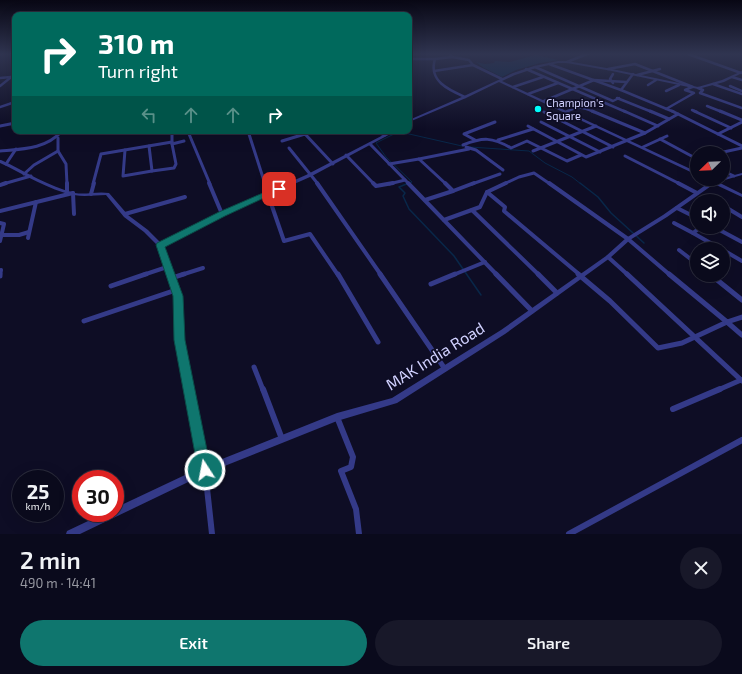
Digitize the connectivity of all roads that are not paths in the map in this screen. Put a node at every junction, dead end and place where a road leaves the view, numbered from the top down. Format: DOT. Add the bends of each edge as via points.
graph roads {
  1 [pos="9,79"];
  2 [pos="435,79"];
  3 [pos="537,79"];
  4 [pos="548,79"];
  5 [pos="562,79"];
  6 [pos="591,79"];
  7 [pos="628,79"];
  8 [pos="652,79"];
  9 [pos="672,79"];
  10 [pos="727,79"];
  11 [pos="501,80"];
  12 [pos="594,80"];
  13 [pos="610,80"];
  14 [pos="656,80"];
  15 [pos="626,82"];
  16 [pos="718,82"];
  17 [pos="558,83"];
  18 [pos="714,84"];
  19 [pos="648,85"];
  20 [pos="679,85"];
  21 [pos="0,86"];
  22 [pos="513,87"];
  23 [pos="580,87"];
  24 [pos="692,87"];
  25 [pos="613,88"];
  26 [pos="698,88"];
  27 [pos="573,90"];
  28 [pos="621,90"];
  29 [pos="666,91"];
  30 [pos="742,91"];
  31 [pos="528,94"];
  32 [pos="742,94"];
  33 [pos="465,97"];
  34 [pos="544,101"];
  35 [pos="12,103"];
  36 [pos="707,106"];
  37 [pos="0,107"];
  38 [pos="742,108"];
  39 [pos="666,109"];
  40 [pos="692,110"];
  41 [pos="544,112"];
  42 [pos="566,112"];
  43 [pos="678,114"];
  44 [pos="669,119"];
  45 [pos="412,120"];
  46 [pos="742,121"];
  47 [pos="495,122"];
  48 [pos="541,122"];
  49 [pos="12,124"];
  50 [pos="0,126"];
  51 [pos="528,126"];
  52 [pos="596,126"];
  53 [pos="658,126"];
  54 [pos="731,128"];
  55 [pos="533,129"];
  56 [pos="582,131"];
  57 [pos="645,133"];
  58 [pos="60,134"];
  59 [pos="172,134"];
  60 [pos="189,134"];
  61 [pos="249,134"];
  62 [pos="299,134"];
  63 [pos="306,134"];
  64 [pos="718,134"];
  65 [pos="385,135"];
  66 [pos="569,136"];
  67 [pos="667,136"];
  68 [pos="58,138"];
  69 [pos="660,139"];
  70 [pos="475,140"];
  71 [pos="498,140"];
  72 [pos="184,141"];
  73 [pos="282,141"];
  74 [pos="628,141"];
  75 [pos="556,142"];
  76 [pos="172,143"];
  77 [pos="370,144"];
  78 [pos="149,146"];
  79 [pos="612,146"];
  80 [pos="742,147"];
  81 [pos="289,148"];
  82 [pos="542,148"];
  83 [pos="643,148"];
  84 [pos="16,149"];
  85 [pos="468,149"];
  86 [pos="126,150"];
  87 [pos="730,150"];
  88 [pos="0,151"];
  89 [pos="58,151"];
  90 [pos="533,151"];
  91 [pos="600,152"];
  92 [pos="346,155"];
  93 [pos="581,155"];
  94 [pos="690,155"];
  95 [pos="625,156"];
  96 [pos="419,159"];
  97 [pos="0,162"];
  98 [pos="6,164"];
  99 [pos="333,164"];
  100 [pos="389,164"];
  101 [pos="152,171"];
  102 [pos="690,171"];
  103 [pos="24,174"];
  104 [pos="730,174"];
  105 [pos="742,174"];
  106 [pos="310,175"];
  107 [pos="31,176"];
  108 [pos="734,176"];
  109 [pos="730,177"];
  110 [pos="405,180"];
  111 [pos="0,185"];
  112 [pos="707,186"];
  113 [pos="722,186"];
  114 [pos="67,191"];
  115 [pos="453,191"];
  116 [pos="487,192"];
  117 [pos="73,193"];
  118 [pos="268,193"];
  119 [pos="697,193"];
  120 [pos="91,194"];
  121 [pos="741,195"];
  122 [pos="185,197"];
  123 [pos="424,200"];
  124 [pos="36,202"];
  125 [pos="677,208"];
  126 [pos="472,210"];
  127 [pos="730,210"];
  128 [pos="0,211"];
  129 [pos="74,214"];
  130 [pos="125,214"];
  131 [pos="222,214"];
  132 [pos="690,214"];
  133 [pos="742,217"];
  134 [pos="444,220"];
  135 [pos="0,223"];
  136 [pos="674,223"];
  137 [pos="29,232"];
  138 [pos="690,232"];
  139 [pos="693,234"];
  140 [pos="727,234"];
  141 [pos="1,235"];
  142 [pos="632,236"];
  143 [pos="28,238"];
  144 [pos="0,242"];
  145 [pos="708,242"];
  146 [pos="742,242"];
  147 [pos="160,245"];
  148 [pos="679,250"];
  149 [pos="730,254"];
  150 [pos="608,257"];
  151 [pos="690,259"];
  152 [pos="742,261"];
  153 [pos="485,262"];
  154 [pos="167,267"];
  155 [pos="203,268"];
  156 [pos="2,270"];
  157 [pos="0,276"];
  158 [pos="581,276"];
  159 [pos="172,278"];
  160 [pos="720,282"];
  161 [pos="431,284"];
  162 [pos="112,286"];
  163 [pos="176,290"];
  164 [pos="557,293"];
  165 [pos="742,300"];
  166 [pos="532,311"];
  167 [pos="742,317"];
  168 [pos="84,321"];
  169 [pos="727,322"];
  170 [pos="742,335"];
  171 [pos="695,338"];
  172 [pos="378,342"];
  173 [pos="254,367"];
  174 [pos="445,369"];
  175 [pos="741,380"];
  176 [pos="673,409"];
  177 [pos="337,418"];
  178 [pos="282,439"];
  179 [pos="742,440"];
  180 [pos="205,470"];
  181 [pos="124,508"];
  182 [pos="95,522"];
  183 [pos="70,534"];
  184 [pos="212,534"];
  185 [pos="359,534"];
  186 [pos="569,534"];
  1 -- 21 [label="street"];
  2 -- 33 [label="street"];
  3 -- 22 [label="street"];
  4 -- 17 [label="street"];
  5 -- 23 [label="street"];
  6 -- 12 [label="street"];
  7 -- 15 [label="street"];
  8 -- 14 [label="street"];
  9 -- 24 [label="street"];
  10 -- 16 [label="street"];
  11 -- 22 [label="street"];
  11 -- 33 [label="street"];
  12 -- 13 [label="street"];
  12 -- 23 [label="street"];
  12 -- 25 [label="street"];
  13 -- 15 [label="street"];
  13 -- 25 [label="street"];
  14 -- 19 [label="street"];
  14 -- 20 [label="street"];
  15 -- 28 [label="street"];
  16 -- 18 [label="street"];
  16 -- 30 [label="street"];
  17 -- 27 [label="street"];
  17 -- 31 [label="street"];
  18 -- 26 [label="street"];
  18 -- 32 [label="street"];
  20 -- 24 [label="street"];
  20 -- 29 [label="street"];
  22 -- 31 [label="street"];
  23 -- 27 [label="street"];
  23 -- 44 [label="street" via="612,101 618,98"];
  24 -- 26 [label="street"];
  24 -- 39 [label="street" via="686,90 694,94"];
  25 -- 28 [label="street"];
  26 -- 38 [label="street" via="703,90 700,92"];
  27 -- 34 [label="street"];
  27 -- 53 [label="street"];
  28 -- 39 [label="street"];
  31 -- 34 [label="street"];
  33 -- 45 [label="street"];
  34 -- 42 [label="street"];
  35 -- 37 [label="street"];
  36 -- 46 [label="street"];
  39 -- 43 [label="street"];
  40 -- 54 [label="street"];
  41 -- 56 [label="street"];
  42 -- 52 [label="street"];
  42 -- 57 [label="street" via="576,107 584,108"];
  43 -- 44 [label="street"];
  43 -- 64 [label="street"];
  44 -- 53 [label="street"];
  46 -- 54 [label="street"];
  47 -- 70 [label="street" via="464,134"];
  48 -- 66 [label="street"];
  49 -- 50 [label="street"];
  51 -- 55 [label="street"];
  52 -- 56 [label="street"];
  52 -- 74 [label="street"];
  53 -- 57 [label="street"];
  54 -- 64 [label="street"];
  55 -- 71 [label="street"];
  55 -- 75 [label="street"];
  56 -- 66 [label="street"];
  56 -- 79 [label="street"];
  57 -- 74 [label="street"];
  58 -- 68 [label="street"];
  59 -- 76 [label="street"];
  60 -- 131 [label="street"];
  61 -- 118 [label="street"];
  62 -- 73 [label="street"];
  63 -- 99 [label="street"];
  64 -- 80 [label="street"];
  65 -- 77 [label="street"];
  66 -- 75 [label="street"];
  66 -- 91 [label="street"];
  67 -- 69 [label="street"];
  68 -- 84 [label="street" via="38,146"];
  68 -- 89 [label="street"];
  69 -- 83 [label="street"];
  69 -- 94 [label="street"];
  70 -- 71 [label="street"];
  70 -- 85 [label="street" via="463,145"];
  71 -- 82 [label="street" via="511,148 527,141"];
  72 -- 76 [label="street"];
  74 -- 79 [label="street"];
  74 -- 83 [label="street"];
  75 -- 82 [label="street"];
  75 -- 93 [label="street"];
  76 -- 78 [label="street"];
  76 -- 101 [label="street" via="175,166"];
  77 -- 92 [label="street"];
  77 -- 100 [label="street"];
  78 -- 86 [label="street"];
  78 -- 101 [label="street"];
  79 -- 91 [label="street"];
  80 -- 87 [label="street"];
  81 -- 106 [label="street"];
  82 -- 90 [label="street"];
  82 -- 93 [label="street" via="567,161"];
  83 -- 102 [label="street"];
  84 -- 88 [label="street"];
  84 -- 98 [label="street"];
  85 -- 96 [label="street"];
  85 -- 115 [label="street" via="476,150 502,172"];
  86 -- 101 [label="street" via="123,176"];
  86 -- 120 [label="street" via="101,154"];
  89 -- 103 [label="street"];
  89 -- 114 [label="street" via="63,155 66,166"];
  91 -- 93 [label="street" via="589,157"];
  92 -- 99 [label="street"];
  92 -- 110 [label="street" via="376,186"];
  95 -- 119 [label="street"];
  96 -- 100 [label="street"];
  96 -- 115 [label="street"];
  97 -- 98 [label="street"];
  98 -- 103 [label="street"];
  99 -- 106 [label="street"];
  100 -- 110 [label="street"];
  103 -- 107 [label="street"];
  104 -- 108 [label="street"];
  105 -- 108 [label="street, MAK India Road"];
  106 -- 118 [label="street"];
  106 -- 174 [label="street"];
  107 -- 111 [label="street"];
  107 -- 114 [label="street"];
  108 -- 109 [label="street, MAK India Road"];
  110 -- 123 [label="street"];
  112 -- 119 [label="street, MAK India Road"];
  113 -- 121 [label="street"];
  114 -- 117 [label="street"];
  115 -- 123 [label="street"];
  116 -- 126 [label="street" via="480,207"];
  116 -- 142 [label="street" via="534,173"];
  116 -- 158 [label="street" via="504,207 504,211"];
  117 -- 120 [label="street"];
  117 -- 124 [label="street"];
  117 -- 129 [label="street"];
  118 -- 131 [label="street"];
  118 -- 172 [label="street" via="284,241 310,234 330,261"];
  119 -- 125 [label="street, MAK India Road"];
  120 -- 130 [label="street" via="107,194"];
  122 -- 130 [label="street"];
  123 -- 134 [label="street"];
  124 -- 128 [label="street"];
  124 -- 137 [label="street"];
  125 -- 132 [label="street"];
  125 -- 142 [label="street, MAK India Road"];
  126 -- 134 [label="street"];
  126 -- 164 [label="street"];
  127 -- 133 [label="street"];
  130 -- 147 [label="street"];
  131 -- 147 [label="street"];
  134 -- 153 [label="street"];
  135 -- 141 [label="street" via="4,224"];
  136 -- 138 [label="street"];
  137 -- 141 [label="street"];
  137 -- 143 [label="street"];
  139 -- 145 [label="street"];
  140 -- 146 [label="street"];
  141 -- 144 [label="street"];
  142 -- 150 [label="street, MAK India Road"];
  142 -- 169 [label="street" via="630,242"];
  147 -- 154 [label="street"];
  148 -- 151 [label="street"];
  149 -- 152 [label="street"];
  150 -- 158 [label="street, MAK India Road"];
  150 -- 171 [label="street"];
  153 -- 161 [label="street"];
  153 -- 166 [label="street"];
  154 -- 159 [label="street"];
  154 -- 162 [label="street"];
  155 -- 159 [label="street"];
  156 -- 157 [label="street"];
  158 -- 164 [label="street, MAK India Road"];
  158 -- 171 [label="street" via="658,348 666,348"];
  159 -- 163 [label="street"];
  160 -- 165 [label="street"];
  163 -- 168 [label="street"];
  163 -- 180 [label="street" via="180,340"];
  164 -- 166 [label="street, MAK India Road"];
  166 -- 174 [label="street, MAK India Road"];
  167 -- 169 [label="street"];
  169 -- 170 [label="street"];
  169 -- 171 [label="street"];
  171 -- 175 [label="street"];
  173 -- 178 [label="street"];
  174 -- 177 [label="street, MAK India Road" via="394,401"];
  175 -- 176 [label="street"];
  177 -- 178 [label="street, MAK India Road"];
  177 -- 185 [label="street" via="354,457 351,467 341,471 356,509"];
  178 -- 180 [label="street, MAK India Road"];
  179 -- 186 [label="street"];
  180 -- 181 [label="street, MAK India Road"];
  180 -- 184 [label="street"];
  182 -- 183 [label="street, MAK India Road"];
}
